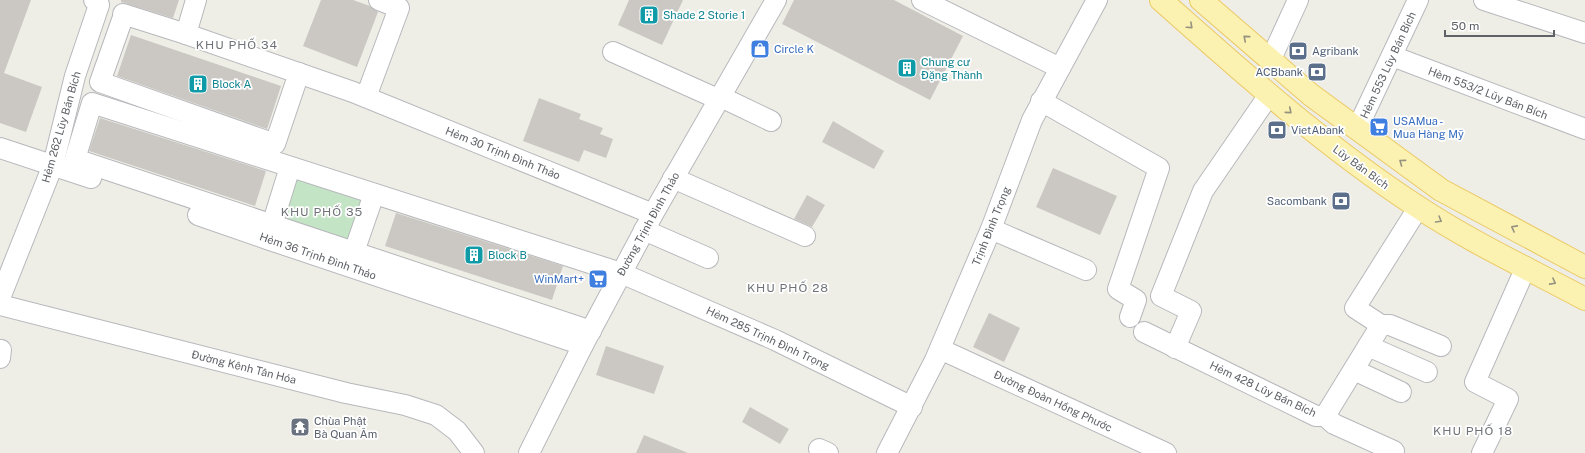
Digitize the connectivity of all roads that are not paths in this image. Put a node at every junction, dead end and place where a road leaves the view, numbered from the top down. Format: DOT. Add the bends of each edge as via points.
graph roads {
  1 [pos="196,0"];
  2 [pos="379,0"];
  3 [pos="776,0"];
  4 [pos="922,0"];
  5 [pos="1097,0"];
  6 [pos="1161,0"];
  7 [pos="1201,0"];
  8 [pos="1298,0"];
  9 [pos="1418,0"];
  10 [pos="1484,0"];
  11 [pos="97,2"];
  12 [pos="124,11"];
  13 [pos="1585,33"];
  14 [pos="186,34"];
  15 [pos="613,52"];
  16 [pos="1392,56"];
  17 [pos="1271,59"];
  18 [pos="1060,68"];
  19 [pos="299,73"];
  20 [pos="360,94"];
  21 [pos="1269,95"];
  22 [pos="721,98"];
  23 [pos="1042,101"];
  24 [pos="771,121"];
  25 [pos="1357,129"];
  26 [pos="1585,129"];
  27 [pos="0,148"];
  28 [pos="53,165"];
  29 [pos="290,167"];
  30 [pos="673,178"];
  31 [pos="374,194"];
  32 [pos="1418,208"];
  33 [pos="649,222"];
  34 [pos="272,225"];
  35 [pos="991,229"];
  36 [pos="805,236"];
  37 [pos="1538,241"];
  38 [pos="354,252"];
  39 [pos="708,258"];
  40 [pos="1585,267"];
  41 [pos="1526,268"];
  42 [pos="1086,270"];
  43 [pos="621,274"];
  44 [pos="1585,299"];
  45 [pos="3,310"];
  46 [pos="1130,317"];
  47 [pos="28,318"];
  48 [pos="1381,325"];
  49 [pos="1144,332"];
  50 [pos="587,338"];
  51 [pos="1368,346"];
  52 [pos="1441,346"];
  53 [pos="1175,348"];
  54 [pos="940,349"];
  55 [pos="1354,370"];
  56 [pos="1427,372"];
  57 [pos="1401,392"];
  58 [pos="912,407"];
  59 [pos="1326,416"];
  60 [pos="1394,451"];
  61 [pos="459,453"];
  62 [pos="474,453"];
  63 [pos="528,453"];
  64 [pos="887,453"];
  65 [pos="1166,453"];
  66 [pos="1482,453"];
  1 -- 14 [label="street"];
  2 -- 20 [label="street" via="399,8"];
  3 -- 22 [label="street, Đường Trịnh Đình Thảo"];
  4 -- 18 [label="street"];
  5 -- 18 [label="street, Trịnh Đình Trọng"];
  6 -- 21 [label="main road, Lũy Bán Bích, one-way"];
  17 -- 7 [label="main road, one-way"];
  8 -- 17 [label="street"];
  9 -- 16 [label="street, Hẻm 553 Lũy Bán Bích"];
  10 -- 13 [label="street"];
  11 -- 12 [label="street, Hẻm 30 Trịnh Đình Thảo"];
  11 -- 28 [label="street, Hẻm 262 Lũy Bán Bích"];
  12 -- 14 [label="street, Hẻm 30 Trịnh Đình Thảo"];
  12 -- 19 [label="street" via="100,82 275,144"];
  14 -- 19 [label="street, Hẻm 30 Trịnh Đình Thảo"];
  15 -- 22 [label="street"];
  16 -- 25 [label="street, Hẻm 553 Lũy Bán Bích"];
  16 -- 26 [label="street, Hèm 553/2 Lũy Bán Bích"];
  17 -- 25 [label="main road" via="1311,95"];
  18 -- 23 [label="street, Trịnh Đình Trọng"];
  19 -- 20 [label="street, Hẻm 30 Trịnh Đình Thảo"];
  20 -- 33 [label="street, Hẻm 30 Trịnh Đình Thảo"];
  21 -- 32 [label="main road, Lũy Bán Bích, one-way" via="1325,141"];
  21 -- 53 [label="street" via="1203,190 1161,296 1191,311"];
  22 -- 24 [label="street"];
  22 -- 30 [label="street, Đường Trịnh Đình Thảo"];
  23 -- 35 [label="street, Trịnh Đình Trọng" via="1032,120"];
  23 -- 46 [label="street" via="1159,168 1118,289 1136,300"];
  37 -- 25 [label="main road, one-way" via="1441,190"];
  27 -- 28 [label="street, Hẻm 36 Trịnh Đình Thảo"];
  28 -- 45 [label="street, Hẻm 262 Lũy Bán Bích"];
  28 -- 50 [label="street, Hẻm 36 Trịnh Đình Thảo" via="282,244"];
  29 -- 31 [label="street, Hẻm 285 Trịnh Đình Trọng"];
  29 -- 34 [label="street"];
  29 -- 34 [label="street, Hẻm 285 Trịnh Đình Trọng" via="92,103 75,159"];
  30 -- 33 [label="street, Đường Trịnh Đình Thảo"];
  30 -- 36 [label="street"];
  31 -- 38 [label="street"];
  31 -- 43 [label="street, Hẻm 285 Trịnh Đình Trọng"];
  32 -- 41 [label="main road, Lũy Bán Bích, one-way"];
  32 -- 48 [label="street" via="1356,308"];
  33 -- 39 [label="street, Hẻm 30 Trịnh Đình Thảo"];
  33 -- 43 [label="street, Đường Trịnh Đình Thảo"];
  34 -- 38 [label="street"];
  35 -- 42 [label="street"];
  35 -- 54 [label="street, Trịnh Đình Trọng"];
  37 -- 40 [label="main road"];
  37 -- 41 [label="main road"];
  38 -- 50 [label="street"];
  41 -- 44 [label="main road, Lũy Bán Bích, one-way"];
  41 -- 66 [label="street" via="1475,382 1508,399"];
  43 -- 50 [label="street, Đường Trịnh Đình Thảo"];
  43 -- 58 [label="street, Hẻm 285 Trịnh Đình Trọng" via="775,340"];
  45 -- 47 [label="street, Đường Kênh Tân Hóa"];
  47 -- 61 [label="street, Đường Kênh Tân Hóa" via="329,400 402,416 430,426 448,439"];
  47 -- 62 [label="street, Đường Kênh Tân Hóa" via="405,405 436,415 457,431"];
  48 -- 51 [label="street, Hẻm 428 Lũy Bán Bích"];
  48 -- 52 [label="street" via="1390,325"];
  49 -- 53 [label="street, Hẻm 428 Lũy Bán Bích"];
  50 -- 63 [label="street, Đường Trịnh Đình Thảo"];
  51 -- 55 [label="street, Hẻm 428 Lũy Bán Bích"];
  51 -- 56 [label="street"];
  53 -- 59 [label="street, Hẻm 428 Lũy Bán Bích" via="1316,416"];
  54 -- 58 [label="street, Trịnh Đình Trọng"];
  54 -- 65 [label="street, Đường Đoàn Hồng Phước"];
  55 -- 57 [label="street"];
  55 -- 59 [label="street, Hẻm 428 Lũy Bán Bích"];
  58 -- 64 [label="street, Trịnh Đình Trọng"];
  59 -- 60 [label="street" via="1334,424"];
}
